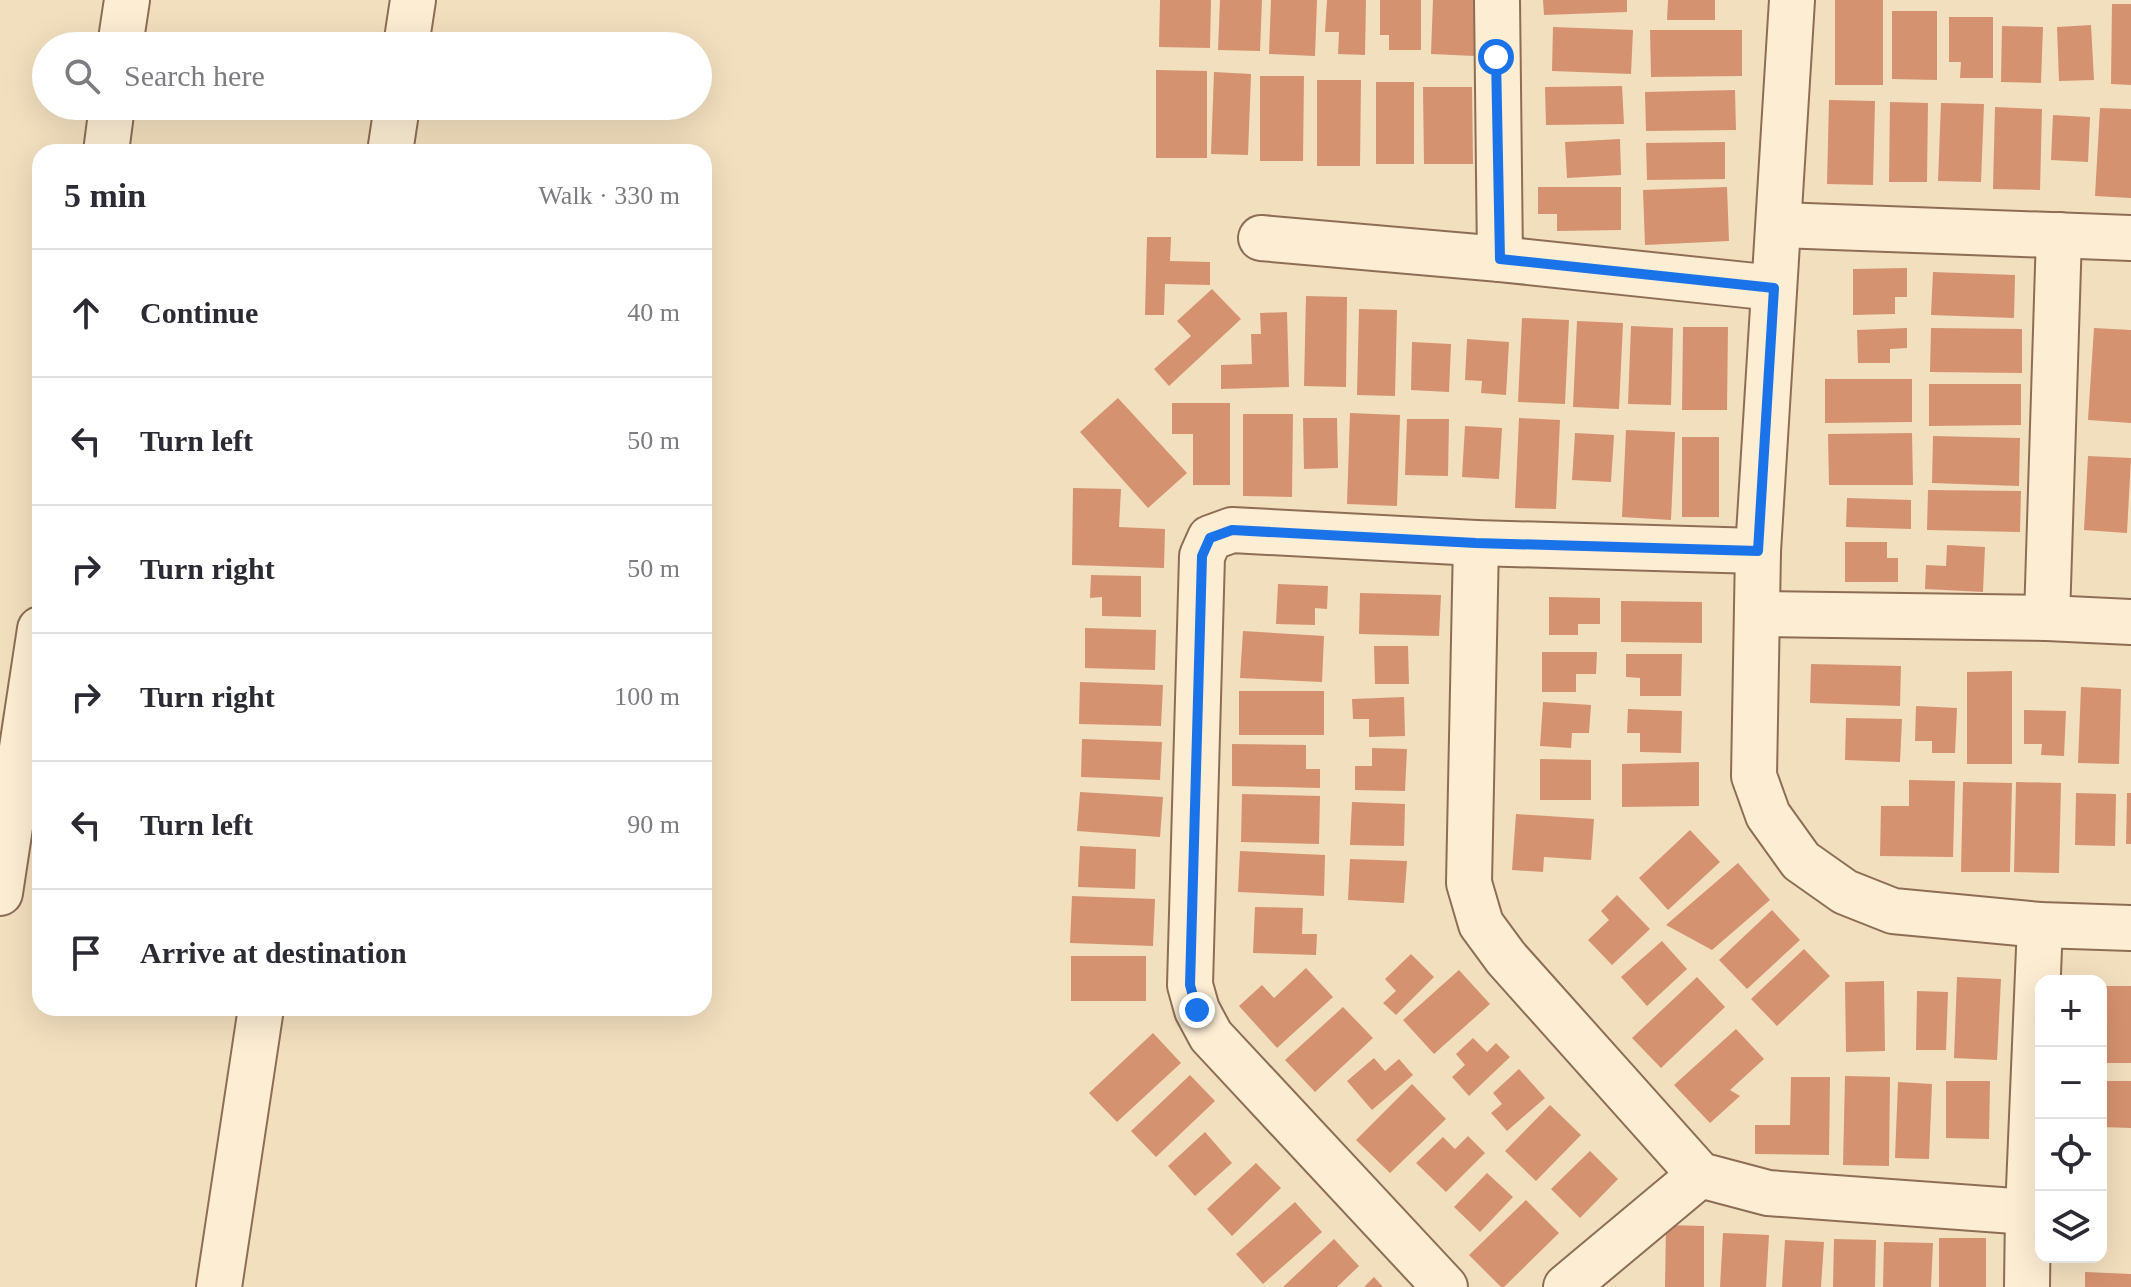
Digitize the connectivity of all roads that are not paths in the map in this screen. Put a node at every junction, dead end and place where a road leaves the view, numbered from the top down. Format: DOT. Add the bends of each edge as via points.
graph roads {
  1 [pos="127,0"];
  2 [pos="413,0"];
  3 [pos="1497,0"];
  4 [pos="1792,0"];
  5 [pos="122,32"];
  6 [pos="408,32"];
  7 [pos="110,120"];
  8 [pos="395,120"];
  9 [pos="107,144"];
  10 [pos="391,144"];
  11 [pos="1780,225"];
  12 [pos="2059,235"];
  13 [pos="1261,238"];
  14 [pos="2131,238"];
  15 [pos="1500,259"];
  16 [pos="1774,288"];
  17 [pos="1476,543"];
  18 [pos="1758,551"];
  19 [pos="1758,614"];
  20 [pos="2047,618"];
  21 [pos="2131,622"];
  22 [pos="32,671"];
  23 [pos="22,723"];
  24 [pos="0,893"];
  25 [pos="2040,925"];
  26 [pos="2131,928"];
  27 [pos="260,1016"];
  28 [pos="1700,1175"];
  29 [pos="2028,1212"];
  30 [pos="219,1287"];
  31 [pos="1445,1287"];
  32 [pos="1566,1287"];
  33 [pos="2027,1287"];
  1 -- 5 [label="street"];
  2 -- 6 [label="street"];
  3 -- 15 [label="street"];
  4 -- 11 [label="street"];
  7 -- 9 [label="street"];
  8 -- 10 [label="street"];
  11 -- 12 [label="street"];
  11 -- 16 [label="street"];
  12 -- 14 [label="street"];
  12 -- 20 [label="street"];
  13 -- 15 [label="street"];
  15 -- 16 [label="street"];
  16 -- 18 [label="street"];
  17 -- 18 [label="street"];
  17 -- 28 [label="street" via="1469,883 1481,924"];
  17 -- 31 [label="street" via="1232,530 1210,538 1202,556 1190,985 1197,1010 1211,1036"];
  18 -- 19 [label="street"];
  19 -- 20 [label="street"];
  19 -- 25 [label="street" via="1754,776 1768,815 1801,861 1845,892 1893,911"];
  20 -- 21 [label="street"];
  22 -- 23 [label="street"];
  23 -- 24 [label="street"];
  25 -- 26 [label="street"];
  25 -- 29 [label="street"];
  27 -- 30 [label="street"];
  28 -- 29 [label="street" via="1768,1193"];
  28 -- 32 [label="street"];
  29 -- 33 [label="street"];
}
